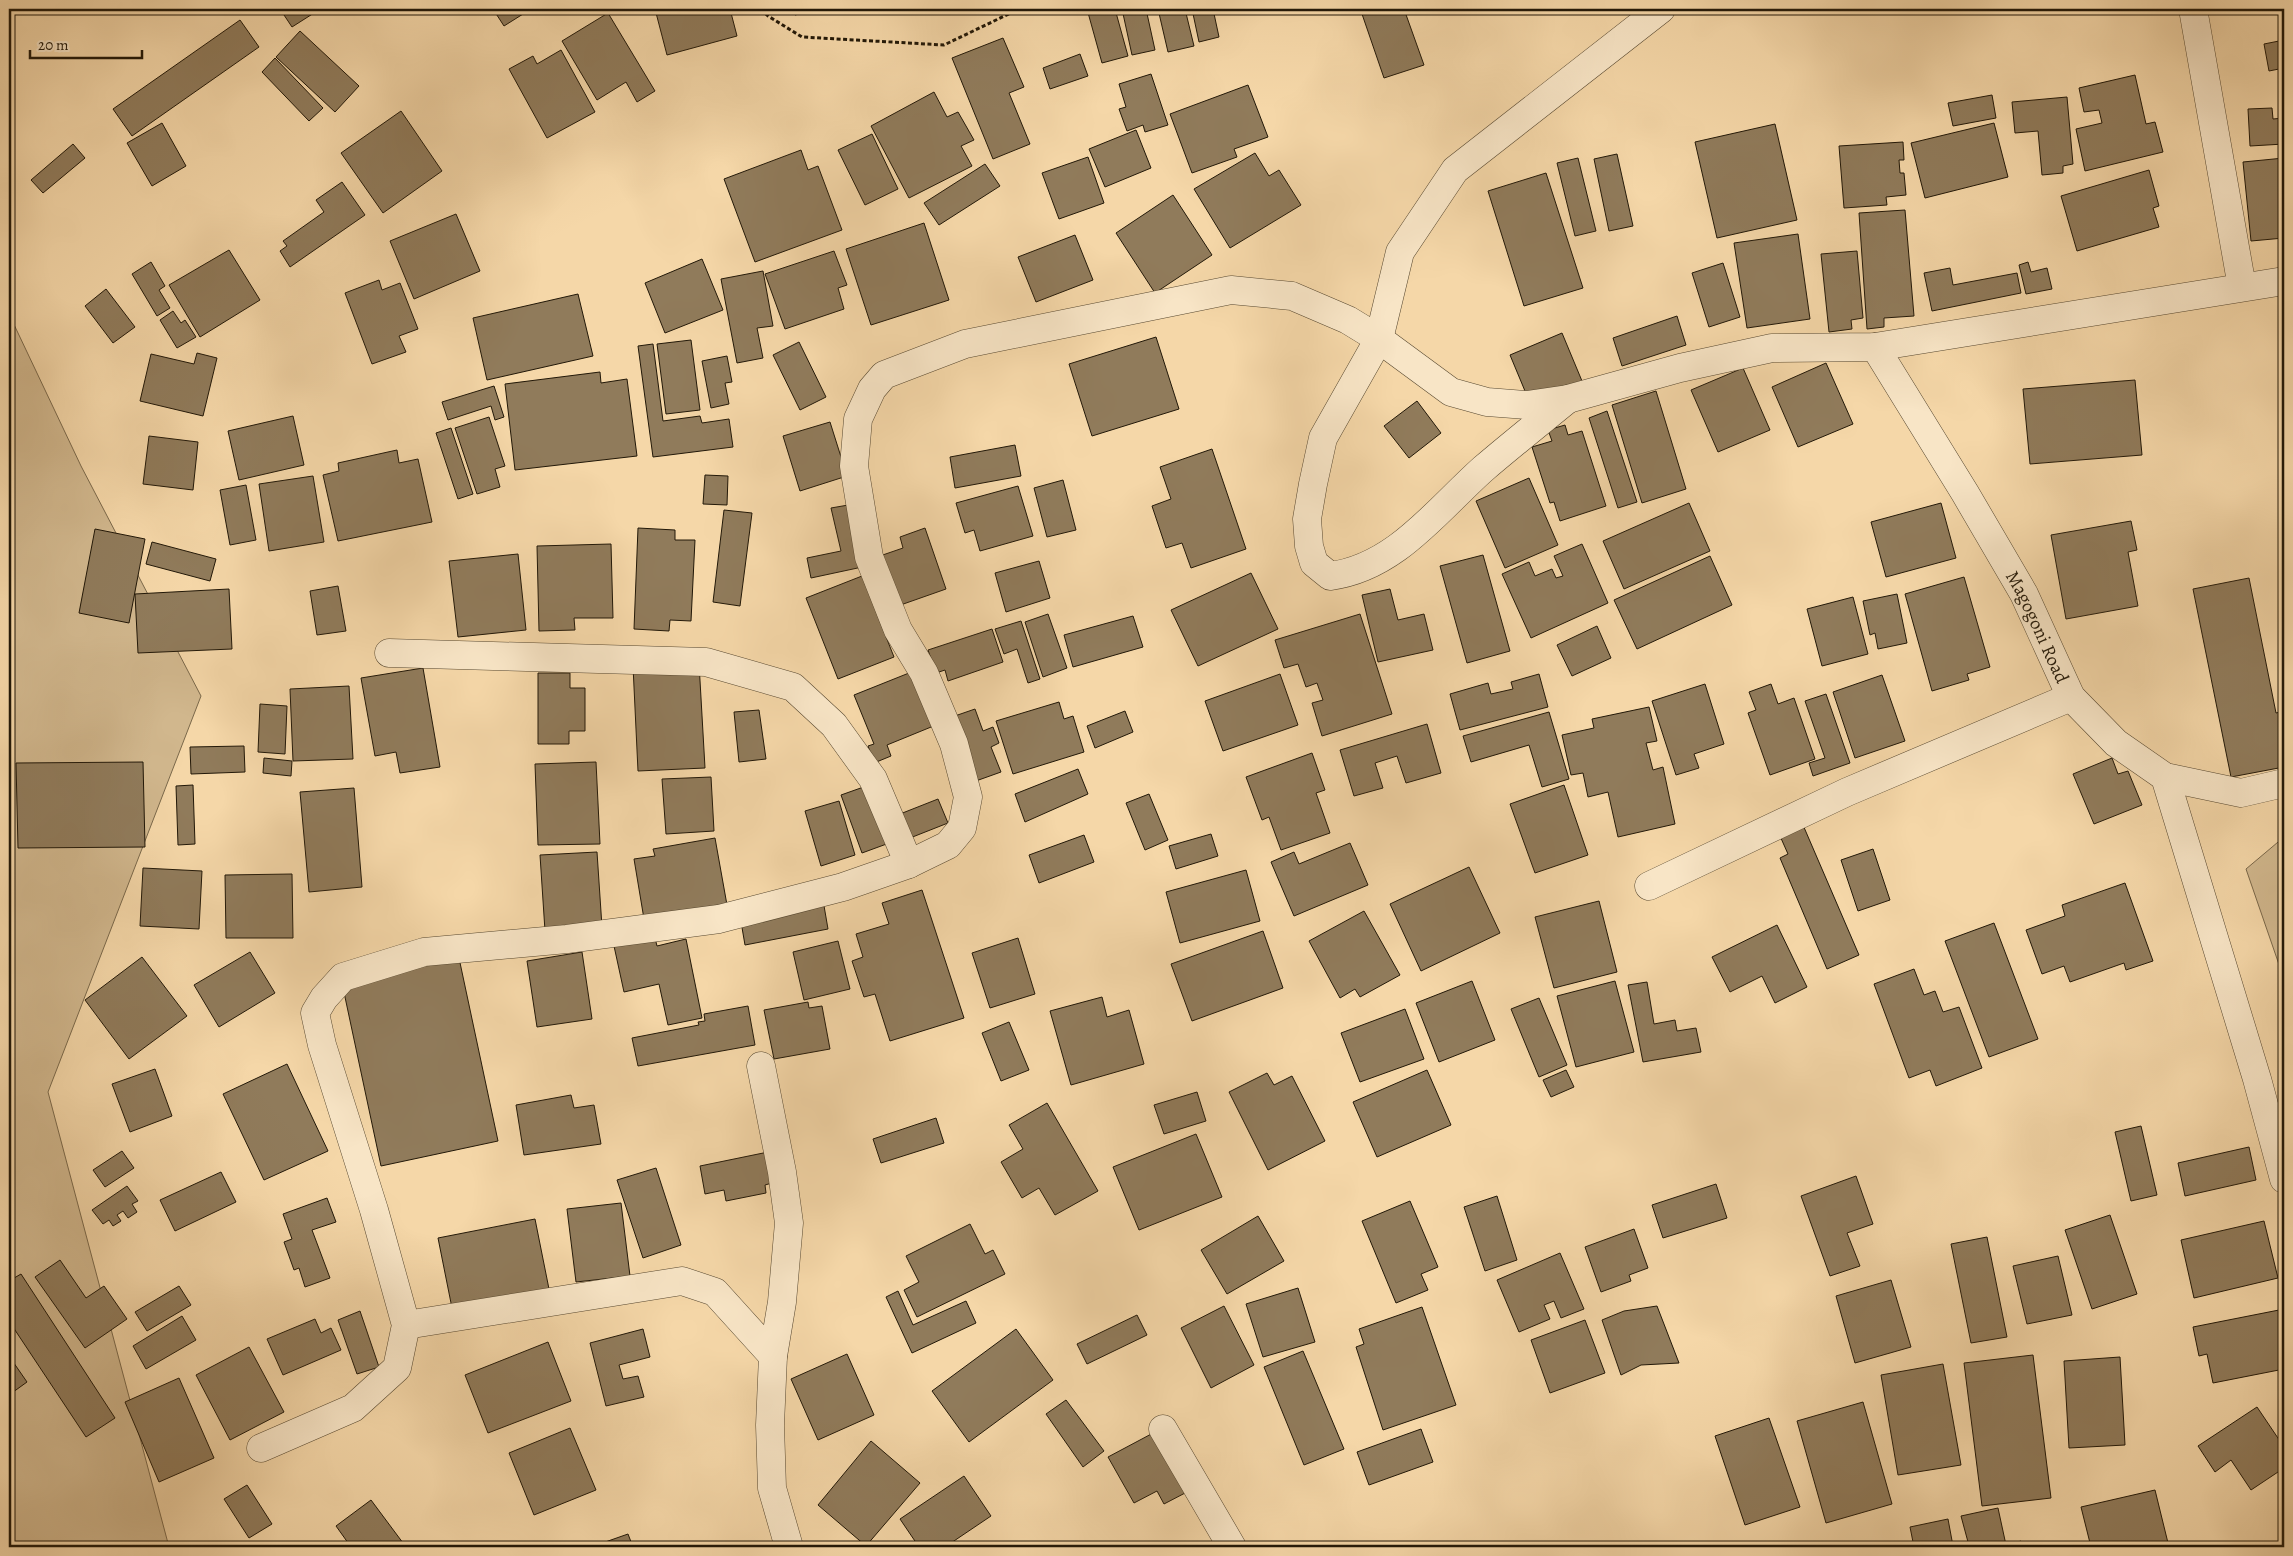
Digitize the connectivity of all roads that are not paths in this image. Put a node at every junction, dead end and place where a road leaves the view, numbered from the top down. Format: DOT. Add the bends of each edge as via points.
graph roads {
  1 [pos="1661,9"];
  2 [pos="2193,9"];
  3 [pos="2284,281"];
  4 [pos="2242,288"];
  5 [pos="1379,339"];
  6 [pos="1875,347"];
  7 [pos="1568,399"];
  8 [pos="389,652"];
  9 [pos="2071,697"];
  10 [pos="2165,777"];
  11 [pos="2284,783"];
  12 [pos="909,864"];
  13 [pos="1649,886"];
  14 [pos="761,1066"];
  15 [pos="2284,1179"];
  16 [pos="406,1325"];
  17 [pos="773,1356"];
  18 [pos="1163,1429"];
  19 [pos="261,1448"];
  20 [pos="789,1547"];
  21 [pos="1232,1547"];
  1 -- 5 [label="street" via="1454,170 1400,252"];
  2 -- 4 [label="street"];
  3 -- 4 [label="street"];
  4 -- 6 [label="street"];
  5 -- 7 [label="street" via="1451,392 1487,402 1527,405"];
  5 -- 7 [label="street" via="1323,438 1313,484 1307,519 1309,546 1314,563 1330,576 1367,566 1400,546 1482,470"];
  5 -- 12 [label="street" via="1348,320 1292,296 1231,290 965,344 884,375 872,389 858,419 854,466 869,557 898,630 924,673 954,744 968,797 962,828 948,845"];
  6 -- 7 [label="street" via="1772,348 1680,368"];
  6 -- 9 [label="street, Magogoni Road" via="1966,493 2024,594"];
  8 -- 12 [label="street" via="706,662 793,687 834,725 874,779"];
  9 -- 10 [label="street, Magogoni Road" via="2116,744"];
  9 -- 13 [label="street" via="1847,792"];
  10 -- 11 [label="street, Magogoni Road" via="2241,793"];
  10 -- 15 [label="street"];
  12 -- 16 [label="street" via="844,888 719,919 567,939 424,952 343,977 315,1014"];
  14 -- 17 [label="street" via="789,1223"];
  16 -- 17 [label="street" via="682,1281 714,1292"];
  16 -- 19 [label="street" via="397,1368 353,1408"];
  17 -- 20 [label="street" via="772,1488"];
  18 -- 21 [label="street"];
}
